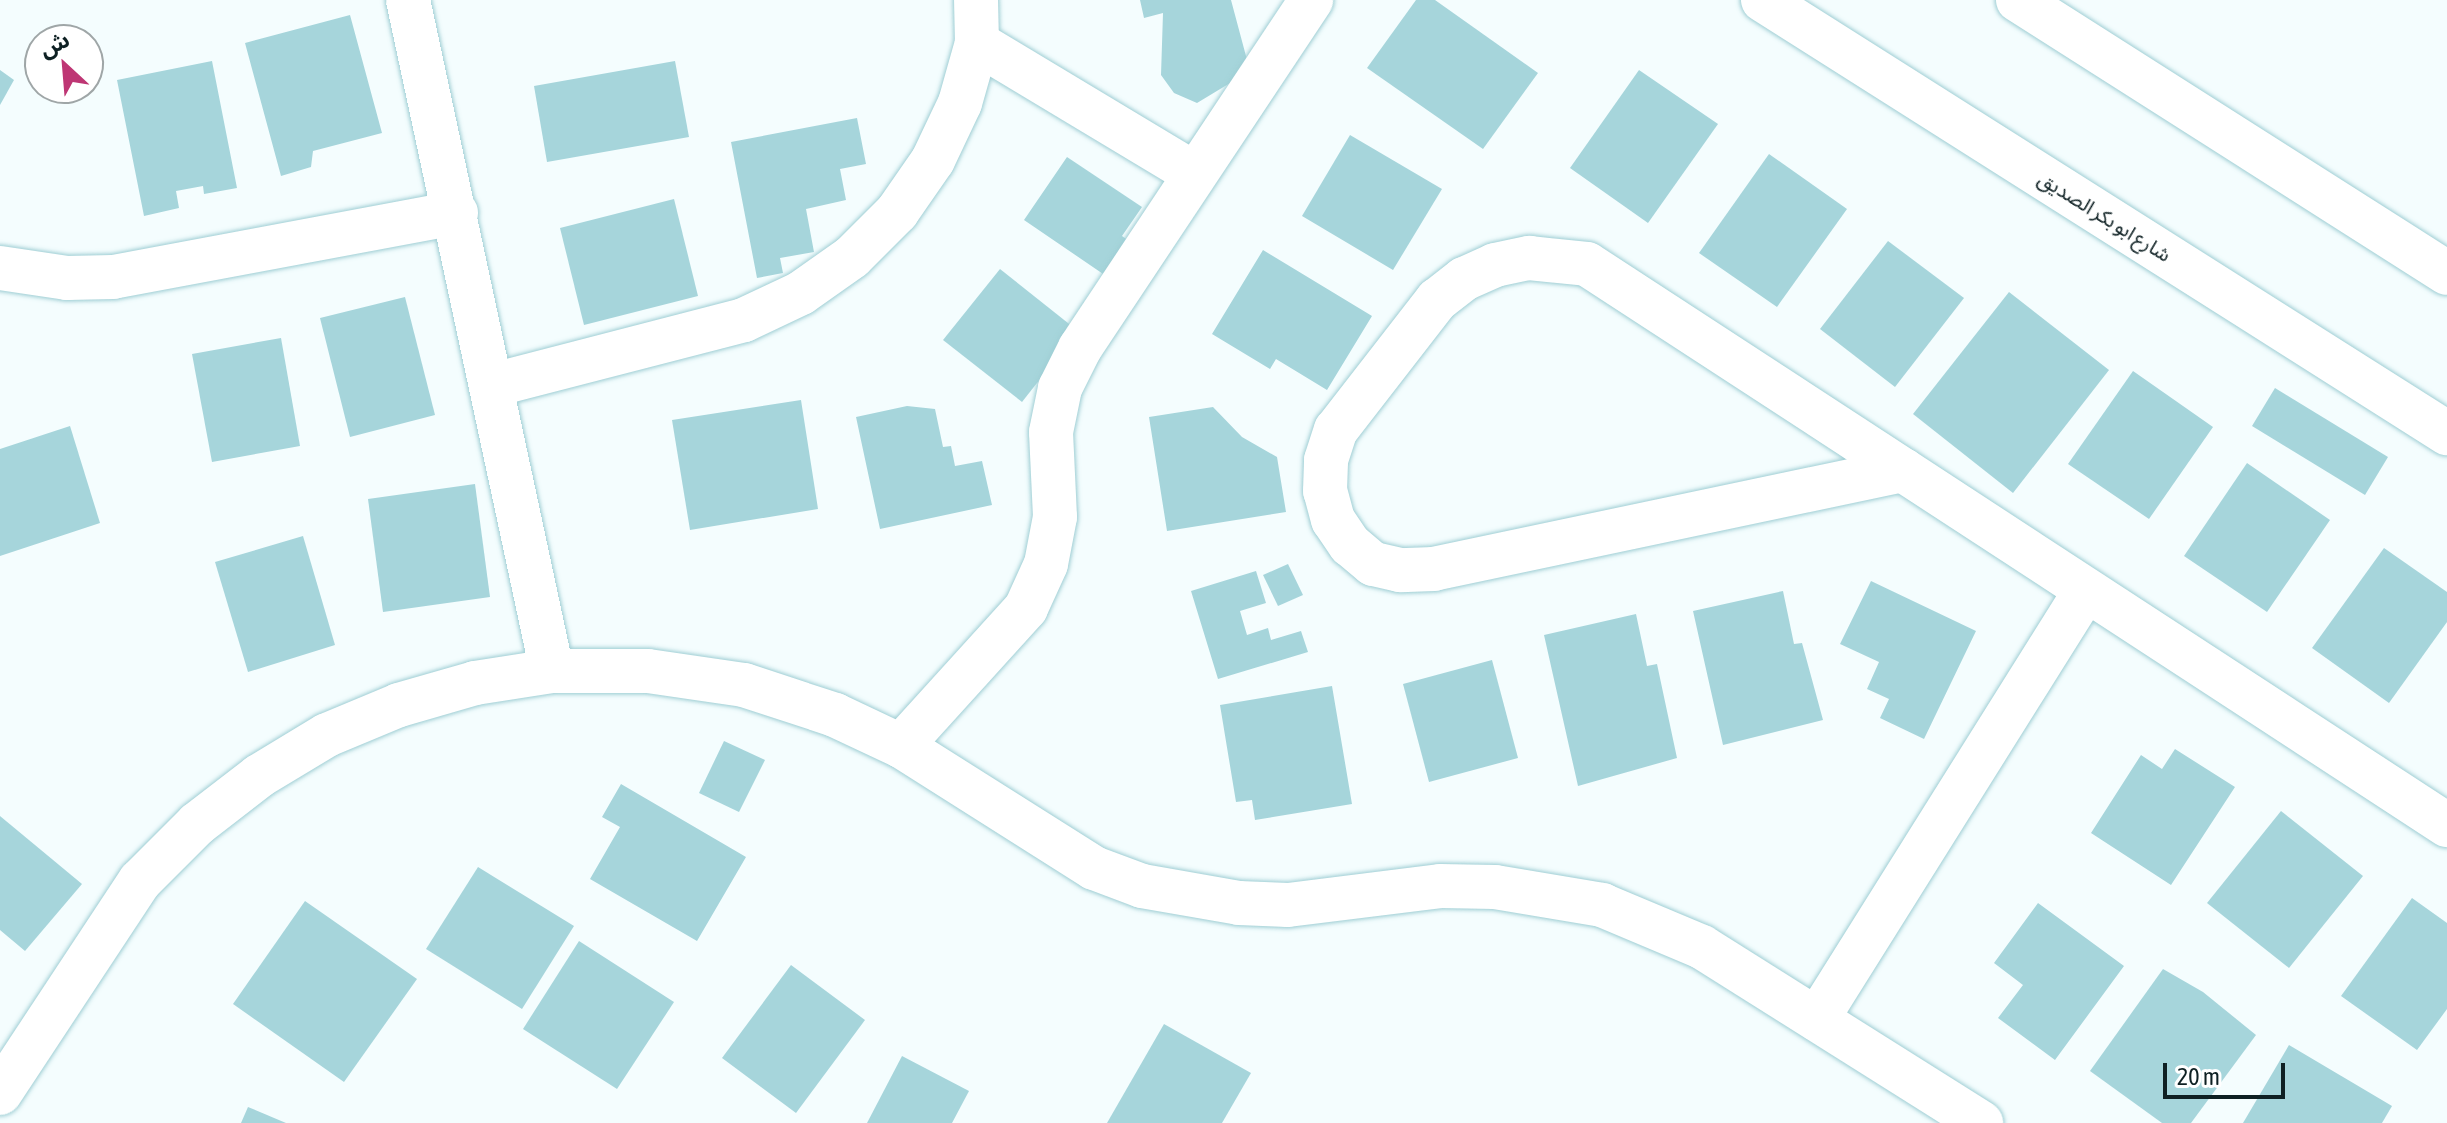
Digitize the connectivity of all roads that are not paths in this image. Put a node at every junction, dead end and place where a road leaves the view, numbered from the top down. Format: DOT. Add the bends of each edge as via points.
graph roads {
  1 [pos="408,0"];
  2 [pos="976,0"];
  3 [pos="1311,0"];
  4 [pos="1763,0"];
  5 [pos="2018,0"];
  6 [pos="977,43"];
  7 [pos="1195,174"];
  8 [pos="456,213"];
  9 [pos="0,268"];
  10 [pos="2447,273"];
  11 [pos="493,385"];
  12 [pos="2447,433"];
  13 [pos="1903,470"];
  14 [pos="2086,590"];
  15 [pos="552,671"];
  16 [pos="901,746"];
  17 [pos="2447,825"];
  18 [pos="1817,1019"];
  19 [pos="0,1093"];
  20 [pos="1981,1123"];
  1 -- 8 [label="street"];
  2 -- 6 [label="street"];
  3 -- 7 [label="street"];
  4 -- 12 [label="street, شارع ابو بكر الصديق"];
  5 -- 10 [label="street"];
  6 -- 7 [label="street"];
  6 -- 11 [label="street" via="960,103 933,160 897,212 827,275 744,320"];
  7 -- 16 [label="street" via="1080,348 1060,388 1051,432 1055,517 1046,564 1026,608"];
  8 -- 9 [label="street" via="113,277 67,278"];
  8 -- 11 [label="street"];
  11 -- 15 [label="street"];
  13 -- 13 [label="street" via="1434,569 1373,564 1350,545 1333,520 1325,491 1326,460 1336,430 1437,300 1464,279 1529,258 1587,264"];
  13 -- 14 [label="street"];
  14 -- 17 [label="street"];
  14 -- 18 [label="street"];
  15 -- 16 [label="street" via="648,671 744,685 835,715"];
  15 -- 19 [label="street" via="475,683 399,705 327,735 259,776 197,824 140,881"];
  16 -- 18 [label="street" via="1094,868 1142,886 1239,903 1288,905 1440,886 1549,892 1653,923 1702,947"];
  18 -- 20 [label="street"];
}
